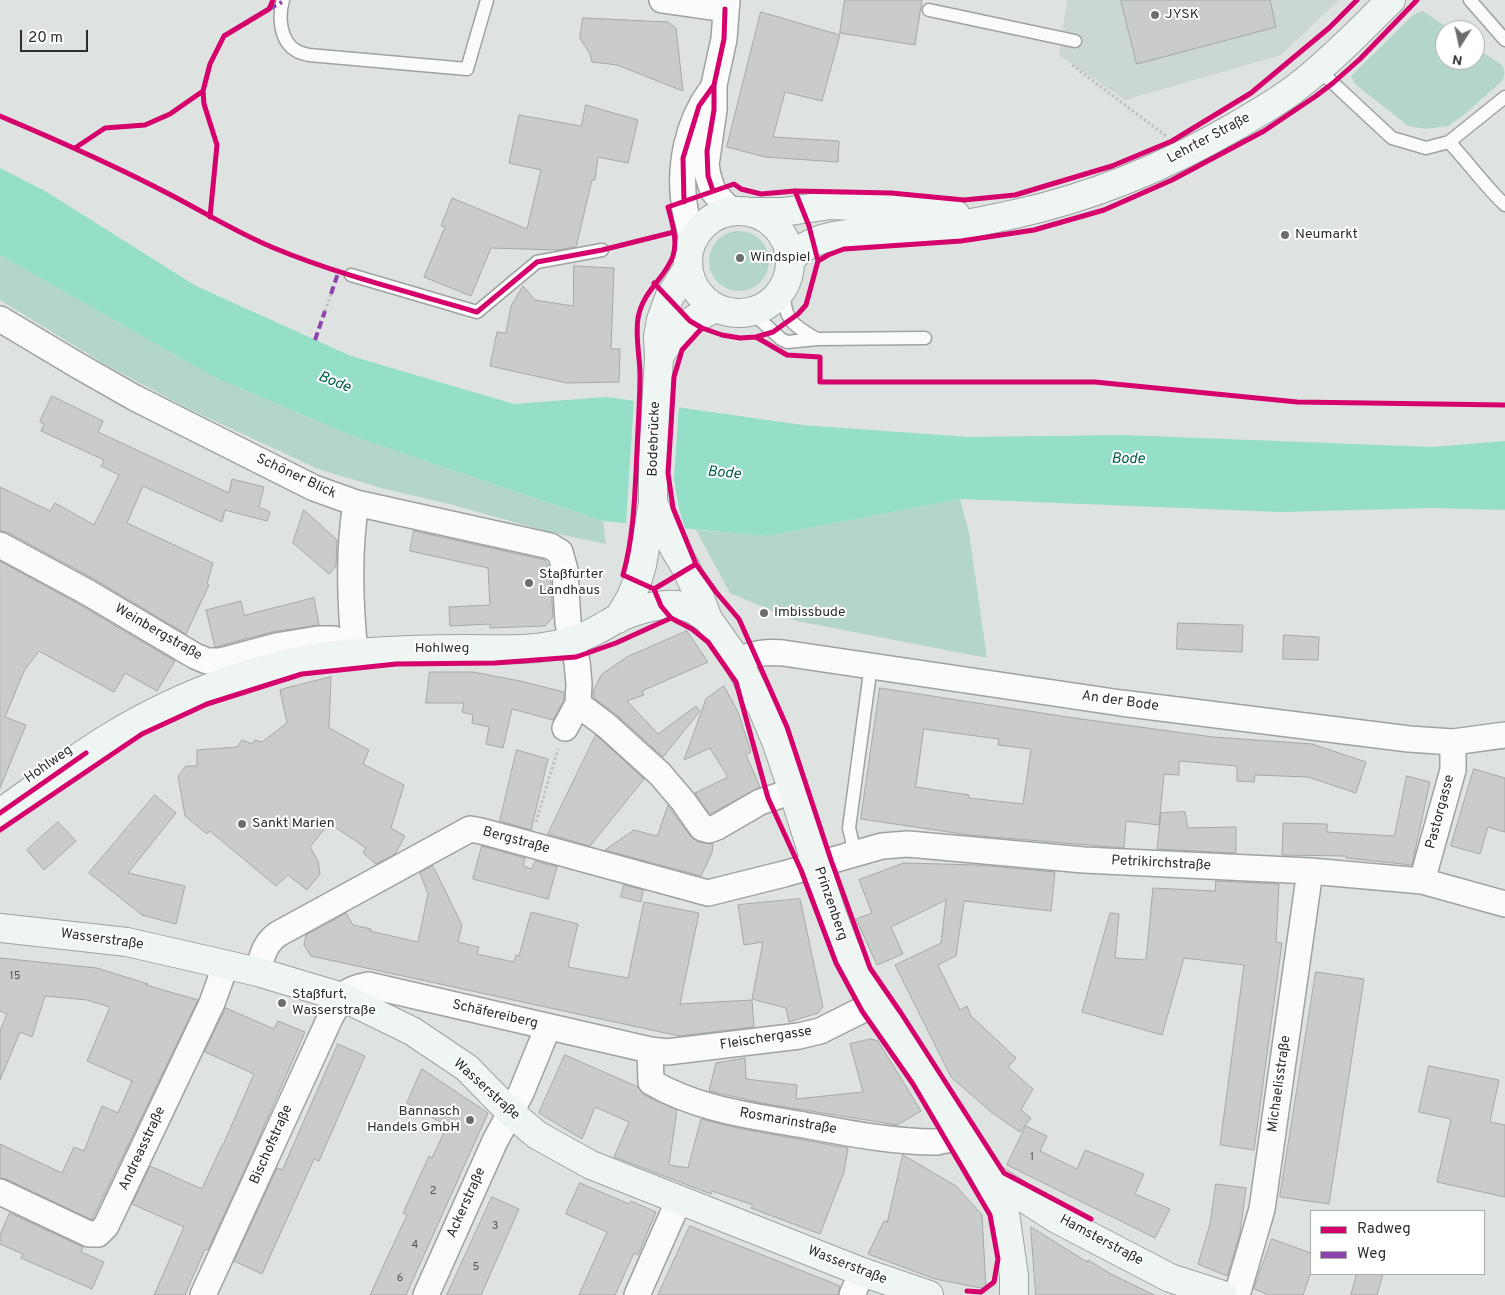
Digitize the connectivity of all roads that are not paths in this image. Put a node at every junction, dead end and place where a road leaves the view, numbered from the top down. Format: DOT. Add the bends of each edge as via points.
graph roads {
  1 [pos="283,0"];
  2 [pos="487,0"];
  3 [pos="662,0"];
  4 [pos="1391,0"];
  5 [pos="1470,0"];
  6 [pos="726,5"];
  7 [pos="929,10"];
  8 [pos="1505,40"];
  9 [pos="1075,41"];
  10 [pos="1319,70"];
  11 [pos="714,86"];
  12 [pos="1505,97"];
  13 [pos="1449,142"];
  14 [pos="1505,205"];
  15 [pos="744,211"];
  16 [pos="995,218"];
  17 [pos="692,240"];
  18 [pos="602,250"];
  19 [pos="688,268"];
  20 [pos="787,273"];
  21 [pos="351,275"];
  22 [pos="716,308"];
  23 [pos="746,312"];
  24 [pos="0,319"];
  25 [pos="925,338"];
  26 [pos="817,339"];
  27 [pos="658,366"];
  28 [pos="356,503"];
  29 [pos="653,503"];
  30 [pos="0,545"];
  31 [pos="618,618"];
  32 [pos="708,619"];
  33 [pos="572,640"];
  34 [pos="355,653"];
  35 [pos="737,660"];
  36 [pos="871,666"];
  37 [pos="578,704"];
  38 [pos="564,728"];
  39 [pos="1505,735"];
  40 [pos="1453,742"];
  41 [pos="793,790"];
  42 [pos="0,813"];
  43 [pos="856,853"];
  44 [pos="816,865"];
  45 [pos="1310,871"];
  46 [pos="1422,881"];
  47 [pos="1505,904"];
  48 [pos="0,928"];
  49 [pos="226,964"];
  50 [pos="258,972"];
  51 [pos="342,996"];
  52 [pos="876,1003"];
  53 [pos="548,1027"];
  54 [pos="650,1050"];
  55 [pos="510,1112"];
  56 [pos="962,1136"];
  57 [pos="985,1173"];
  58 [pos="0,1192"];
  59 [pos="679,1200"];
  60 [pos="857,1284"];
  61 [pos="203,1295"];
  62 [pos="426,1295"];
  63 [pos="637,1295"];
  64 [pos="929,1295"];
  65 [pos="1014,1295"];
  66 [pos="1223,1295"];
  67 [pos="1237,1295"];
  1 -- 2 [label="lane" via="282,32 296,51 309,55 467,69"];
  3 -- 6 [label="street"];
  4 -- 10 [label="main road, Lehrter Straße"];
  5 -- 8 [label="lane"];
  6 -- 11 [label="street" via="724,39"];
  7 -- 9 [label="lane"];
  10 -- 13 [label="lane" via="1392,138 1426,148"];
  10 -- 16 [label="main road, Lehrter Straße" via="1258,113 1163,164 1108,187 1035,210"];
  11 -- 15 [label="street" via="714,110 707,151 708,176 713,191 725,205"];
  11 -- 17 [label="street" via="700,106 684,158 684,202"];
  12 -- 13 [label="lane"];
  13 -- 14 [label="lane"];
  15 -- 16 [label="main road, Lehrter Straße" via="782,212 831,205"];
  15 -- 17 [label="main road" via="722,213 712,218"];
  15 -- 20 [label="main road" via="764,217 779,229 789,249"];
  16 -- 20 [label="main road, Lehrter Straße" via="940,228 830,237 796,252"];
  17 -- 19 [label="main road" via="687,256"];
  18 -- 21 [label="lane" via="537,262 477,312"];
  19 -- 22 [label="main road" via="696,290"];
  19 -- 27 [label="main road, Bodebrücke" via="669,298 660,320"];
  20 -- 23 [label="main road" via="777,296 770,303"];
  20 -- 26 [label="lane" via="784,304 790,320 797,328"];
  22 -- 23 [label="main road" via="734,313"];
  22 -- 27 [label="main road" via="696,317 667,342"];
  23 -- 26 [label="lane" via="788,342"];
  24 -- 28 [label="street, Schöner Blick" via="77,366 194,429 314,488"];
  25 -- 26 [label="lane"];
  27 -- 29 [label="main road, Bodebrücke"];
  28 -- 33 [label="street, Schöner Blick" via="550,546 560,552 565,570 566,614"];
  28 -- 34 [label="street" via="351,579"];
  29 -- 31 [label="main road, Hohlweg" via="637,582"];
  29 -- 32 [label="main road, Prinzenberg"];
  30 -- 34 [label="street, Weinbergstraße" via="207,661 235,658 312,639 334,639"];
  31 -- 32 [label="main road, Hohlweg" via="672,604 693,609"];
  31 -- 33 [label="main road, Hohlweg"];
  32 -- 35 [label="main road, Prinzenberg"];
  33 -- 34 [label="main road, Hohlweg" via="522,649 416,649"];
  33 -- 37 [label="street" via="579,684"];
  34 -- 42 [label="main road, Hohlweg" via="312,659 226,682 170,705 110,737"];
  35 -- 36 [label="street, An der Bode" via="769,652"];
  35 -- 41 [label="main road, Prinzenberg" via="762,708"];
  36 -- 40 [label="street, An der Bode" via="1131,704"];
  36 -- 43 [label="lane" via="849,828"];
  37 -- 38 [label="street"];
  37 -- 41 [label="street" via="660,774 702,828 717,827 760,802"];
  39 -- 40 [label="street, An der Bode"];
  40 -- 46 [label="street, Pastorgasse" via="1453,770"];
  41 -- 44 [label="main road, Prinzenberg"];
  43 -- 44 [label="street, Petrikirchstraße"];
  43 -- 45 [label="street, Petrikirchstraße" via="908,844 1084,860"];
  44 -- 50 [label="street, Bergstraße" via="708,892 470,829 278,934 265,948"];
  44 -- 52 [label="main road, Prinzenberg" via="843,943 857,975"];
  45 -- 46 [label="street, Petrikirchstraße"];
  45 -- 67 [label="street, Michaelisstraße" via="1262,1209"];
  46 -- 47 [label="street, Petrikirchstraße"];
  48 -- 49 [label="main road, Wasserstraße" via="127,942"];
  49 -- 50 [label="main road, Wasserstraße"];
  49 -- 58 [label="street, Andreasstraße" via="212,1003 106,1226 98,1234 89,1234"];
  50 -- 51 [label="main road, Wasserstraße"];
  51 -- 53 [label="street, Schäfereiberg" via="353,987 368,985"];
  51 -- 55 [label="main road, Wasserstraße" via="420,1036 467,1068"];
  51 -- 61 [label="street, Bischofstraße"];
  52 -- 54 [label="street, Fleischergasse" via="820,1030 799,1036 680,1051"];
  52 -- 56 [label="main road, Prinzenberg"];
  53 -- 54 [label="street, Schäfereiberg"];
  53 -- 55 [label="street, Ackerstraße"];
  54 -- 56 [label="street, Rosmarinstraße" via="651,1082 669,1093 734,1113 900,1140 938,1142"];
  55 -- 59 [label="main road, Wasserstraße" via="536,1134 591,1165"];
  55 -- 62 [label="street, Ackerstraße"];
  56 -- 57 [label="main road, Prinzenberg"];
  57 -- 65 [label="main road, Prinzenberg" via="1005,1213"];
  57 -- 66 [label="main road, Hamsterstraße" via="1055,1218 1170,1278"];
  59 -- 60 [label="main road, Wasserstraße"];
  59 -- 63 [label="street"];
  60 -- 64 [label="main road, Wasserstraße"];
}
